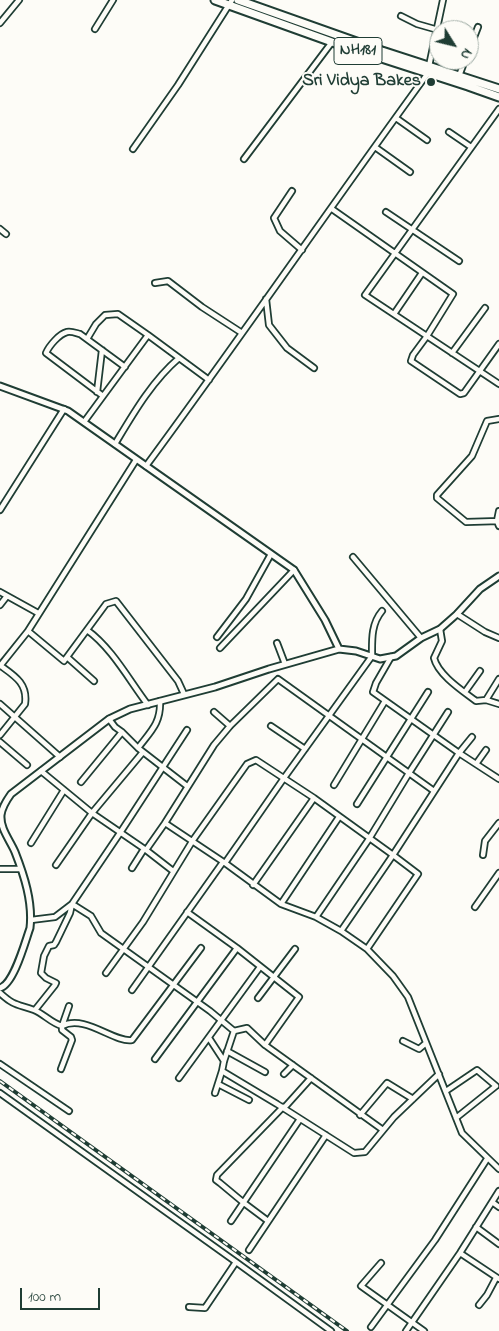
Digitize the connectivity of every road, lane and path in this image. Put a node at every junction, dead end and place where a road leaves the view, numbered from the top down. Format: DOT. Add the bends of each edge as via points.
graph roads {
  1 [pos="19,0"];
  2 [pos="113,0"];
  3 [pos="215,0"];
  4 [pos="238,0"];
  5 [pos="443,0"];
  6 [pos="232,3"];
  7 [pos="260,12"];
  8 [pos="401,16"];
  9 [pos="440,20"];
  10 [pos="0,22"];
  11 [pos="290,23"];
  12 [pos="429,27"];
  13 [pos="95,29"];
  14 [pos="332,42"];
  15 [pos="429,66"];
  16 [pos="428,70"];
  17 [pos="461,70"];
  18 [pos="459,76"];
  19 [pos="499,90"];
  20 [pos="499,97"];
  21 [pos="499,109"];
  22 [pos="396,118"];
  23 [pos="449,132"];
  24 [pos="427,140"];
  25 [pos="375,147"];
  26 [pos="472,147"];
  27 [pos="133,149"];
  28 [pos="244,158"];
  29 [pos="410,172"];
  30 [pos="292,191"];
  31 [pos="332,209"];
  32 [pos="386,212"];
  33 [pos="413,228"];
  34 [pos="0,229"];
  35 [pos="6,234"];
  36 [pos="302,250"];
  37 [pos="394,254"];
  38 [pos="460,261"];
  39 [pos="422,273"];
  40 [pos="155,283"];
  41 [pos="266,299"];
  42 [pos="485,308"];
  43 [pos="394,314"];
  44 [pos="242,333"];
  45 [pos="148,335"];
  46 [pos="427,336"];
  47 [pos="87,339"];
  48 [pos="499,344"];
  49 [pos="102,350"];
  50 [pos="452,353"];
  51 [pos="179,358"];
  52 [pos="125,367"];
  53 [pos="314,368"];
  54 [pos="478,371"];
  55 [pos="209,380"];
  56 [pos="499,384"];
  57 [pos="0,386"];
  58 [pos="97,392"];
  59 [pos="103,396"];
  60 [pos="64,409"];
  61 [pos="499,419"];
  62 [pos="84,422"];
  63 [pos="115,444"];
  64 [pos="136,460"];
  65 [pos="146,466"];
  66 [pos="0,510"];
  67 [pos="499,511"];
  68 [pos="498,523"];
  69 [pos="271,554"];
  70 [pos="353,557"];
  71 [pos="294,570"];
  72 [pos="499,576"];
  73 [pos="0,592"];
  74 [pos="7,596"];
  75 [pos="0,605"];
  76 [pos="382,611"];
  77 [pos="38,613"];
  78 [pos="457,614"];
  79 [pos="440,628"];
  80 [pos="87,630"];
  81 [pos="28,631"];
  82 [pos="217,638"];
  83 [pos="420,638"];
  84 [pos="499,638"];
  85 [pos="277,643"];
  86 [pos="220,648"];
  87 [pos="339,649"];
  88 [pos="372,656"];
  89 [pos="67,657"];
  90 [pos="392,657"];
  91 [pos="285,664"];
  92 [pos="0,666"];
  93 [pos="480,671"];
  94 [pos="499,679"];
  95 [pos="94,681"];
  96 [pos="428,692"];
  97 [pos="465,692"];
  98 [pos="184,694"];
  99 [pos="486,700"];
  100 [pos="160,701"];
  101 [pos="386,702"];
  102 [pos="0,704"];
  103 [pos="499,704"];
  104 [pos="148,705"];
  105 [pos="214,712"];
  106 [pos="448,712"];
  107 [pos="329,715"];
  108 [pos="15,717"];
  109 [pos="410,718"];
  110 [pos="109,719"];
  111 [pos="230,726"];
  112 [pos="272,726"];
  113 [pos="187,730"];
  114 [pos="122,732"];
  115 [pos="0,734"];
  116 [pos="432,735"];
  117 [pos="472,737"];
  118 [pos="361,739"];
  119 [pos="0,742"];
  120 [pos="305,749"];
  121 [pos="141,750"];
  122 [pos="486,750"];
  123 [pos="459,753"];
  124 [pos="60,757"];
  125 [pos="386,758"];
  126 [pos="476,764"];
  127 [pos="27,765"];
  128 [pos="162,768"];
  129 [pos="41,771"];
  130 [pos="409,773"];
  131 [pos="284,778"];
  132 [pos="499,779"];
  133 [pos="81,782"];
  134 [pos="334,785"];
  135 [pos="187,786"];
  136 [pos="64,790"];
  137 [pos="434,791"];
  138 [pos="314,798"];
  139 [pos="357,804"];
  140 [pos="92,813"];
  141 [pos="339,817"];
  142 [pos="165,823"];
  143 [pos="499,823"];
  144 [pos="120,833"];
  145 [pos="369,838"];
  146 [pos="193,840"];
  147 [pos="31,843"];
  148 [pos="145,850"];
  149 [pos="393,855"];
  150 [pos="483,855"];
  151 [pos="224,863"];
  152 [pos="56,865"];
  153 [pos="132,868"];
  154 [pos="0,869"];
  155 [pos="21,869"];
  156 [pos="174,871"];
  157 [pos="499,873"];
  158 [pos="253,885"];
  159 [pos="72,904"];
  160 [pos="281,904"];
  161 [pos="476,907"];
  162 [pos="187,912"];
  163 [pos="316,917"];
  164 [pos="31,920"];
  165 [pos="342,931"];
  166 [pos="201,948"];
  167 [pos="237,948"];
  168 [pos="123,949"];
  169 [pos="295,949"];
  170 [pos="367,949"];
  171 [pos="149,967"];
  172 [pos="260,967"];
  173 [pos="106,973"];
  174 [pos="273,977"];
  175 [pos="174,985"];
  176 [pos="0,988"];
  177 [pos="132,990"];
  178 [pos="0,993"];
  179 [pos="258,998"];
  180 [pos="197,1003"];
  181 [pos="70,1006"];
  182 [pos="35,1010"];
  183 [pos="222,1020"];
  184 [pos="62,1026"];
  185 [pos="234,1032"];
  186 [pos="209,1038"];
  187 [pos="403,1041"];
  188 [pos="426,1043"];
  189 [pos="265,1045"];
  190 [pos="227,1051"];
  191 [pos="155,1058"];
  192 [pos="224,1061"];
  193 [pos="0,1064"];
  194 [pos="292,1065"];
  195 [pos="61,1068"];
  196 [pos="222,1071"];
  197 [pos="265,1072"];
  198 [pos="284,1074"];
  199 [pos="439,1074"];
  200 [pos="179,1078"];
  201 [pos="311,1078"];
  202 [pos="218,1084"];
  203 [pos="446,1090"];
  204 [pos="0,1093"];
  205 [pos="215,1093"];
  206 [pos="413,1099"];
  207 [pos="249,1100"];
  208 [pos="284,1108"];
  209 [pos="70,1111"];
  210 [pos="360,1115"];
  211 [pos="456,1118"];
  212 [pos="300,1119"];
  213 [pos="383,1130"];
  214 [pos="326,1135"];
  215 [pos="487,1159"];
  216 [pos="499,1169"];
  217 [pos="499,1191"];
  218 [pos="492,1202"];
  219 [pos="244,1203"];
  220 [pos="499,1207"];
  221 [pos="231,1221"];
  222 [pos="268,1221"];
  223 [pos="476,1227"];
  224 [pos="499,1244"];
  225 [pos="249,1250"];
  226 [pos="460,1253"];
  227 [pos="236,1262"];
  228 [pos="381,1263"];
  229 [pos="498,1278"];
  230 [pos="388,1305"];
  231 [pos="479,1305"];
  232 [pos="189,1307"];
  233 [pos="413,1323"];
  234 [pos="371,1327"];
  235 [pos="331,1331"];
  236 [pos="406,1331"];
  237 [pos="424,1331"];
  1 -- 10 [label="street"];
  2 -- 13 [label="street"];
  3 -- 6 [label="highway, NH181"];
  4 -- 7 [label="highway, NH181"];
  5 -- 9 [label="street"];
  6 -- 7 [label="highway, NH181"];
  6 -- 27 [label="street"];
  7 -- 11 [label="highway, NH181"];
  8 -- 12 [label="street"];
  11 -- 14 [label="highway, NH181"];
  11 -- 16 [label="highway, NH181"];
  14 -- 16 [label="highway, NH181"];
  14 -- 28 [label="street"];
  15 -- 16 [label="street"];
  16 -- 18 [label="highway, NH181"];
  16 -- 20 [label="highway, NH181"];
  16 -- 22 [label="street"];
  17 -- 18 [label="street"];
  18 -- 19 [label="highway, NH181"];
  21 -- 26 [label="street"];
  22 -- 24 [label="street"];
  22 -- 25 [label="street"];
  23 -- 26 [label="street"];
  25 -- 29 [label="street"];
  25 -- 31 [label="street"];
  26 -- 33 [label="street"];
  30 -- 36 [label="street" via="274,218 280,231"];
  31 -- 36 [label="street"];
  31 -- 37 [label="street"];
  32 -- 33 [label="street"];
  33 -- 37 [label="street"];
  33 -- 38 [label="street"];
  34 -- 35 [label="street"];
  36 -- 41 [label="street"];
  37 -- 39 [label="street"];
  37 -- 43 [label="street" via="364,295"];
  39 -- 43 [label="street"];
  39 -- 46 [label="street" via="453,294"];
  40 -- 44 [label="street" via="168,281"];
  41 -- 44 [label="street"];
  41 -- 53 [label="street" via="270,326 287,348"];
  42 -- 50 [label="street"];
  43 -- 46 [label="street"];
  44 -- 55 [label="street"];
  45 -- 47 [label="street" via="118,314 112,314 105,315 96,324"];
  45 -- 51 [label="street"];
  45 -- 52 [label="street"];
  46 -- 50 [label="street"];
  46 -- 54 [label="street" via="411,362 460,394"];
  47 -- 49 [label="street"];
  47 -- 58 [label="street" via="80,334 66,332 46,353"];
  48 -- 54 [label="street"];
  49 -- 52 [label="street"];
  49 -- 58 [label="street"];
  50 -- 54 [label="street"];
  51 -- 55 [label="street"];
  51 -- 63 [label="street" via="136,411"];
  52 -- 59 [label="street"];
  54 -- 56 [label="street"];
  55 -- 65 [label="street"];
  57 -- 60 [label="street"];
  58 -- 59 [label="street"];
  59 -- 62 [label="street"];
  60 -- 62 [label="street"];
  60 -- 66 [label="street"];
  61 -- 68 [label="street" via="487,421 472,456 437,495 466,522"];
  62 -- 63 [label="street"];
  63 -- 64 [label="street"];
  64 -- 65 [label="street"];
  64 -- 77 [label="street"];
  65 -- 69 [label="street"];
  67 -- 68 [label="street"];
  69 -- 71 [label="street"];
  69 -- 82 [label="street" via="246,599"];
  70 -- 83 [label="street"];
  71 -- 86 [label="street"];
  71 -- 87 [label="street"];
  72 -- 78 [label="street" via="480,589"];
  73 -- 74 [label="street"];
  74 -- 75 [label="street"];
  74 -- 77 [label="street"];
  76 -- 88 [label="street" via="376,618 372,636"];
  77 -- 81 [label="street"];
  78 -- 79 [label="street"];
  78 -- 84 [label="street"];
  79 -- 83 [label="street"];
  79 -- 97 [label="street" via="442,641 435,662"];
  80 -- 89 [label="street"];
  80 -- 98 [label="street" via="106,604 116,601 178,681"];
  80 -- 104 [label="street" via="112,656"];
  81 -- 89 [label="street" via="64,661"];
  81 -- 92 [label="street"];
  83 -- 90 [label="street"];
  85 -- 91 [label="street"];
  87 -- 88 [label="street"];
  87 -- 91 [label="street"];
  88 -- 90 [label="street" via="380,659"];
  88 -- 107 [label="street"];
  89 -- 95 [label="street"];
  90 -- 101 [label="street" via="373,692"];
  91 -- 98 [label="street"];
  92 -- 108 [label="street" via="22,684 25,691 25,704"];
  93 -- 97 [label="street"];
  94 -- 99 [label="street"];
  96 -- 109 [label="street"];
  97 -- 99 [label="street" via="476,701"];
  98 -- 100 [label="street"];
  99 -- 103 [label="street"];
  100 -- 104 [label="street"];
  100 -- 121 [label="street" via="159,720"];
  101 -- 109 [label="street"];
  101 -- 118 [label="street"];
  102 -- 108 [label="street"];
  104 -- 110 [label="street"];
  105 -- 111 [label="street"];
  106 -- 116 [label="street"];
  107 -- 111 [label="street" via="278,679"];
  107 -- 118 [label="street"];
  107 -- 120 [label="street"];
  108 -- 115 [label="street"];
  108 -- 124 [label="street"];
  109 -- 116 [label="street"];
  109 -- 125 [label="street"];
  110 -- 114 [label="street"];
  110 -- 124 [label="street"];
  111 -- 135 [label="street"];
  112 -- 120 [label="street"];
  113 -- 128 [label="street"];
  114 -- 121 [label="street"];
  114 -- 133 [label="street"];
  116 -- 123 [label="street"];
  116 -- 130 [label="street"];
  117 -- 123 [label="street"];
  118 -- 125 [label="street"];
  118 -- 134 [label="street"];
  119 -- 127 [label="street"];
  120 -- 131 [label="street"];
  121 -- 128 [label="street"];
  121 -- 140 [label="street"];
  122 -- 126 [label="street"];
  123 -- 126 [label="street"];
  123 -- 137 [label="street"];
  124 -- 129 [label="street"];
  125 -- 130 [label="street"];
  125 -- 139 [label="street"];
  126 -- 132 [label="street"];
  128 -- 135 [label="street"];
  128 -- 144 [label="street"];
  129 -- 136 [label="street"];
  129 -- 155 [label="street" via="10,794 1,817"];
  130 -- 137 [label="street"];
  130 -- 145 [label="street"];
  131 -- 138 [label="street"];
  131 -- 146 [label="street" via="256,760 247,764"];
  131 -- 151 [label="street"];
  135 -- 142 [label="street"];
  136 -- 140 [label="street"];
  136 -- 147 [label="street"];
  137 -- 149 [label="street"];
  138 -- 141 [label="street"];
  138 -- 158 [label="street"];
  140 -- 144 [label="street"];
  140 -- 152 [label="street"];
  141 -- 145 [label="street"];
  141 -- 160 [label="street"];
  142 -- 146 [label="street"];
  142 -- 148 [label="street"];
  143 -- 150 [label="street" via="486,841"];
  144 -- 148 [label="street"];
  144 -- 159 [label="street"];
  145 -- 149 [label="street"];
  145 -- 163 [label="street"];
  146 -- 151 [label="street"];
  146 -- 156 [label="street"];
  148 -- 153 [label="street"];
  148 -- 156 [label="street"];
  149 -- 165 [label="street"];
  149 -- 170 [label="street" via="418,874"];
  151 -- 158 [label="street"];
  151 -- 162 [label="street"];
  154 -- 155 [label="street"];
  155 -- 164 [label="street"];
  156 -- 168 [label="street"];
  157 -- 161 [label="street"];
  158 -- 160 [label="street"];
  159 -- 164 [label="street" via="54,917"];
  159 -- 168 [label="street" via="91,916 101,933"];
  159 -- 182 [label="street" via="56,942 49,946 42,962 41,973 56,983"];
  160 -- 163 [label="street"];
  162 -- 167 [label="street"];
  162 -- 171 [label="street"];
  163 -- 165 [label="street"];
  164 -- 176 [label="street" via="11,979"];
  165 -- 170 [label="street"];
  166 -- 175 [label="street"];
  167 -- 172 [label="street"];
  167 -- 180 [label="street"];
  168 -- 171 [label="street"];
  168 -- 173 [label="street"];
  169 -- 174 [label="street"];
  170 -- 188 [label="street" via="408,997"];
  171 -- 175 [label="street"];
  171 -- 177 [label="street"];
  172 -- 174 [label="street"];
  172 -- 183 [label="street"];
  174 -- 179 [label="street"];
  174 -- 189 [label="street" via="299,998"];
  175 -- 180 [label="street"];
  175 -- 184 [label="street" via="132,1040 126,1041 81,1024"];
  178 -- 182 [label="street" via="11,1003"];
  180 -- 183 [label="street"];
  180 -- 191 [label="street"];
  181 -- 184 [label="street"];
  182 -- 184 [label="street" via="53,1024"];
  183 -- 185 [label="street"];
  183 -- 186 [label="street"];
  184 -- 195 [label="street" via="72,1040"];
  185 -- 189 [label="street" via="247,1028"];
  185 -- 190 [label="street"];
  186 -- 192 [label="street"];
  186 -- 200 [label="street"];
  187 -- 188 [label="street" via="419,1049"];
  188 -- 199 [label="street"];
  189 -- 194 [label="street"];
  190 -- 192 [label="street"];
  190 -- 197 [label="street"];
  192 -- 196 [label="street"];
  193 -- 209 [label="street"];
  194 -- 198 [label="street"];
  194 -- 201 [label="street"];
  196 -- 202 [label="street"];
  196 -- 208 [label="street"];
  199 -- 203 [label="street"];
  199 -- 206 [label="street"];
  201 -- 208 [label="street"];
  201 -- 210 [label="street"];
  202 -- 205 [label="street"];
  202 -- 207 [label="street"];
  203 -- 211 [label="street"];
  203 -- 211 [label="street" via="477,1070 496,1086"];
  204 -- 227 [label="street"];
  206 -- 210 [label="street" via="387,1083"];
  206 -- 213 [label="street"];
  208 -- 212 [label="street"];
  208 -- 219 [label="street" via="217,1175 216,1180"];
  210 -- 213 [label="street"];
  211 -- 215 [label="street" via="462,1133"];
  212 -- 214 [label="street"];
  212 -- 219 [label="street"];
  213 -- 214 [label="street" via="365,1152 354,1154"];
  214 -- 222 [label="street"];
  215 -- 216 [label="street"];
  215 -- 230 [label="street"];
  217 -- 218 [label="street"];
  218 -- 220 [label="street"];
  218 -- 223 [label="street"];
  219 -- 221 [label="street"];
  219 -- 222 [label="street"];
  222 -- 225 [label="street"];
  223 -- 224 [label="street"];
  223 -- 226 [label="street"];
  226 -- 229 [label="street"];
  226 -- 233 [label="street"];
  227 -- 232 [label="street" via="205,1308"];
  227 -- 235 [label="street"];
  228 -- 230 [label="street" via="361,1286"];
  229 -- 231 [label="street"];
  230 -- 233 [label="street"];
  230 -- 234 [label="street"];
  233 -- 236 [label="street"];
  233 -- 237 [label="street"];
}
